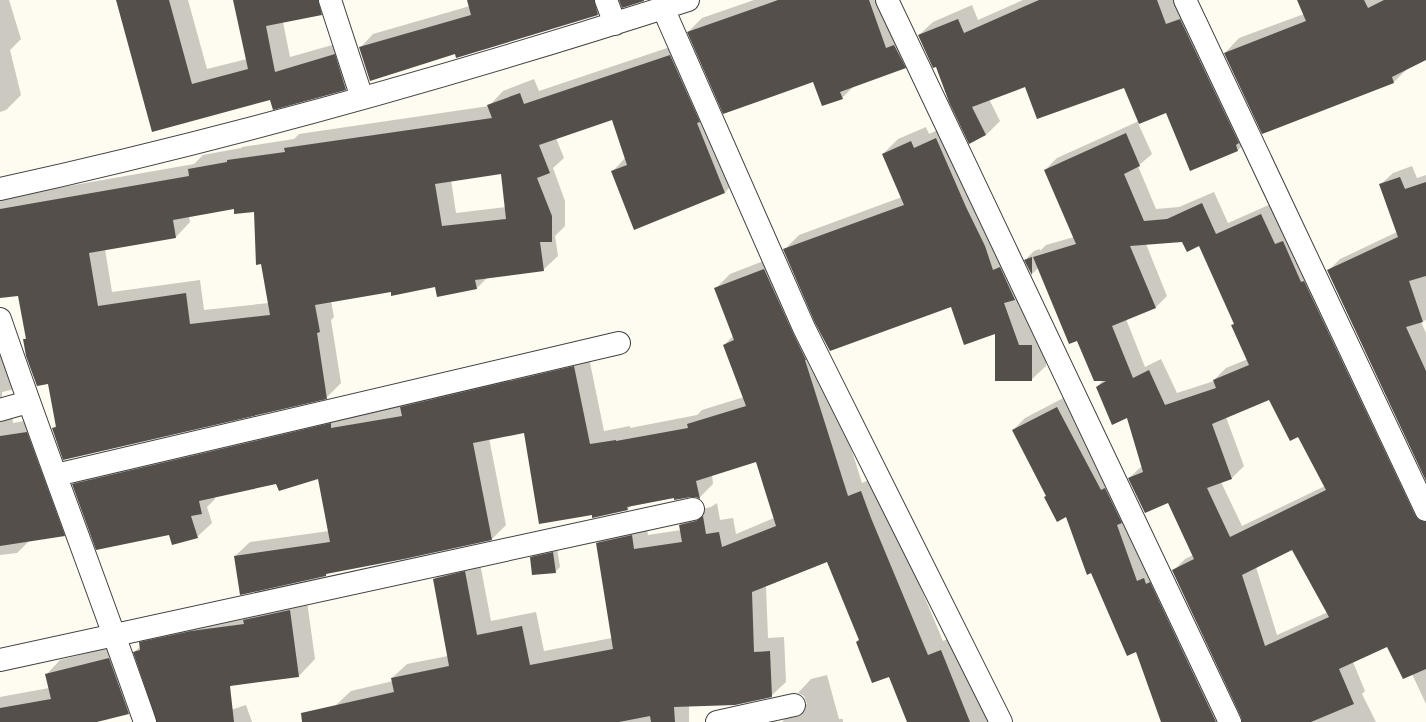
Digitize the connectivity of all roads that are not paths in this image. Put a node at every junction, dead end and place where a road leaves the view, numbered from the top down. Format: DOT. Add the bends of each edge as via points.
graph roads {
  1 [pos="330,0"];
  2 [pos="606,0"];
  3 [pos="688,0"];
  4 [pos="887,0"];
  5 [pos="1186,0"];
  6 [pos="663,8"];
  7 [pos="615,24"];
  8 [pos="362,98"];
  9 [pos="0,189"];
  10 [pos="0,319"];
  11 [pos="619,343"];
  12 [pos="28,402"];
  13 [pos="0,410"];
  14 [pos="56,475"];
  15 [pos="693,509"];
  16 [pos="1426,510"];
  17 [pos="115,635"];
  18 [pos="0,660"];
  19 [pos="794,705"];
  20 [pos="145,722"];
  21 [pos="717,722"];
  22 [pos="1001,722"];
  23 [pos="1230,722"];
  1 -- 8 [label="street"];
  2 -- 7 [label="street"];
  3 -- 6 [label="street"];
  4 -- 23 [label="street"];
  5 -- 16 [label="street"];
  6 -- 7 [label="street"];
  6 -- 22 [label="street" via="804,328"];
  7 -- 8 [label="street"];
  8 -- 9 [label="street" via="98,168"];
  10 -- 12 [label="street"];
  11 -- 14 [label="street"];
  12 -- 13 [label="street"];
  12 -- 14 [label="street"];
  14 -- 17 [label="street"];
  15 -- 17 [label="street"];
  17 -- 18 [label="street"];
  17 -- 20 [label="street"];
  19 -- 21 [label="street"];
}
